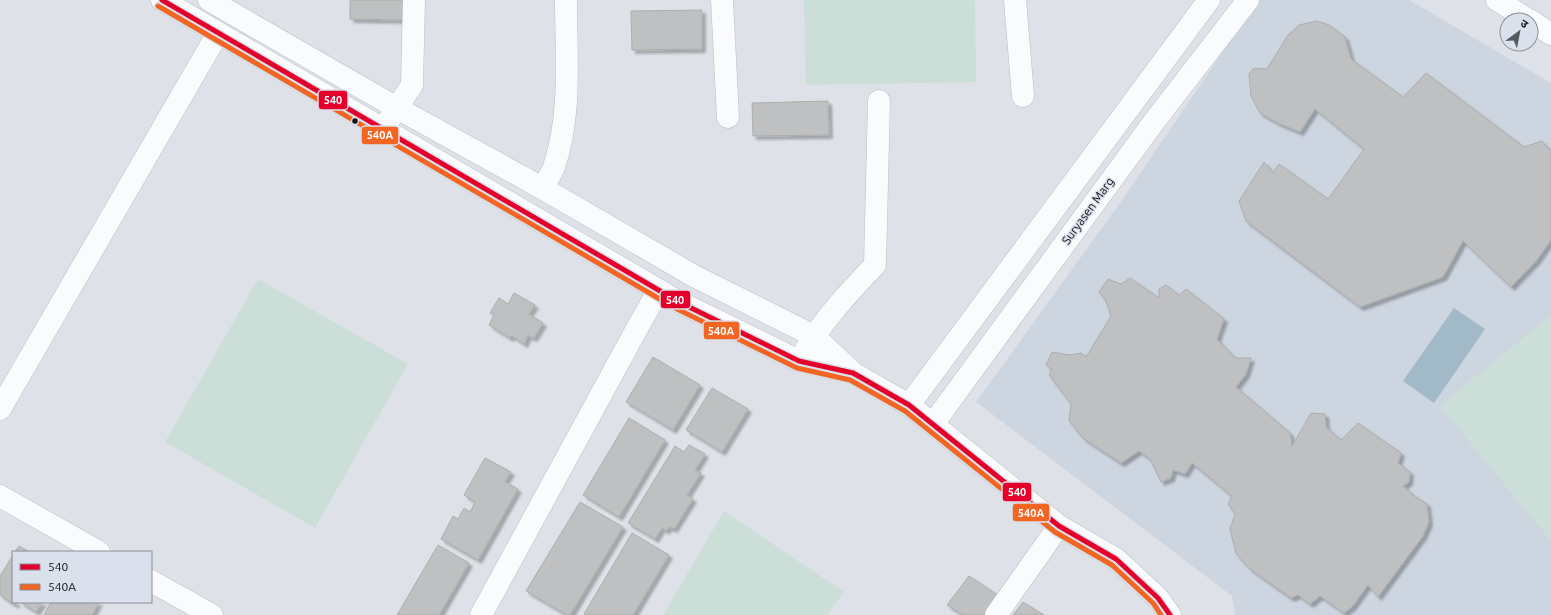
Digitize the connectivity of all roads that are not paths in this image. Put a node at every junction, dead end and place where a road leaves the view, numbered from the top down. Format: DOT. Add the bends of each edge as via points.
graph roads {
  1 [pos="162,0"];
  2 [pos="209,0"];
  3 [pos="414,0"];
  4 [pos="566,0"];
  5 [pos="722,0"];
  6 [pos="1015,0"];
  7 [pos="1209,0"];
  8 [pos="1248,0"];
  9 [pos="1497,0"];
  10 [pos="1516,12"];
  11 [pos="1539,27"];
  12 [pos="218,33"];
  13 [pos="1551,34"];
  14 [pos="1023,96"];
  15 [pos="879,101"];
  16 [pos="397,108"];
  17 [pos="728,117"];
  18 [pos="383,130"];
  19 [pos="542,188"];
  20 [pos="659,290"];
  21 [pos="814,336"];
  22 [pos="799,361"];
  23 [pos="853,373"];
  24 [pos="909,405"];
  25 [pos="0,409"];
  26 [pos="933,424"];
  27 [pos="0,496"];
  28 [pos="1059,526"];
  29 [pos="97,551"];
  30 [pos="152,582"];
  31 [pos="212,615"];
  32 [pos="481,615"];
  33 [pos="996,615"];
  34 [pos="1170,615"];
  1 -- 12 [label="street"];
  2 -- 16 [label="street"];
  3 -- 16 [label="street" via="412,85"];
  4 -- 19 [label="street" via="567,104 554,168"];
  5 -- 17 [label="street"];
  6 -- 14 [label="street"];
  7 -- 24 [label="street"];
  8 -- 26 [label="street, Suryasen Marg" via="1153,123"];
  9 -- 10 [label="street"];
  11 -- 13 [label="street"];
  12 -- 18 [label="street"];
  12 -- 25 [label="street"];
  15 -- 21 [label="street" via="875,265 845,296"];
  16 -- 18 [label="street"];
  16 -- 19 [label="street"];
  18 -- 20 [label="street"];
  19 -- 21 [label="street" via="694,276"];
  20 -- 22 [label="street"];
  20 -- 32 [label="street"];
  21 -- 22 [label="street"];
  21 -- 23 [label="street"];
  22 -- 23 [label="street"];
  23 -- 24 [label="street"];
  24 -- 26 [label="street"];
  26 -- 28 [label="street"];
  27 -- 29 [label="street"];
  28 -- 33 [label="street"];
  28 -- 34 [label="street" via="1116,559 1158,598"];
  30 -- 31 [label="street"];
}
